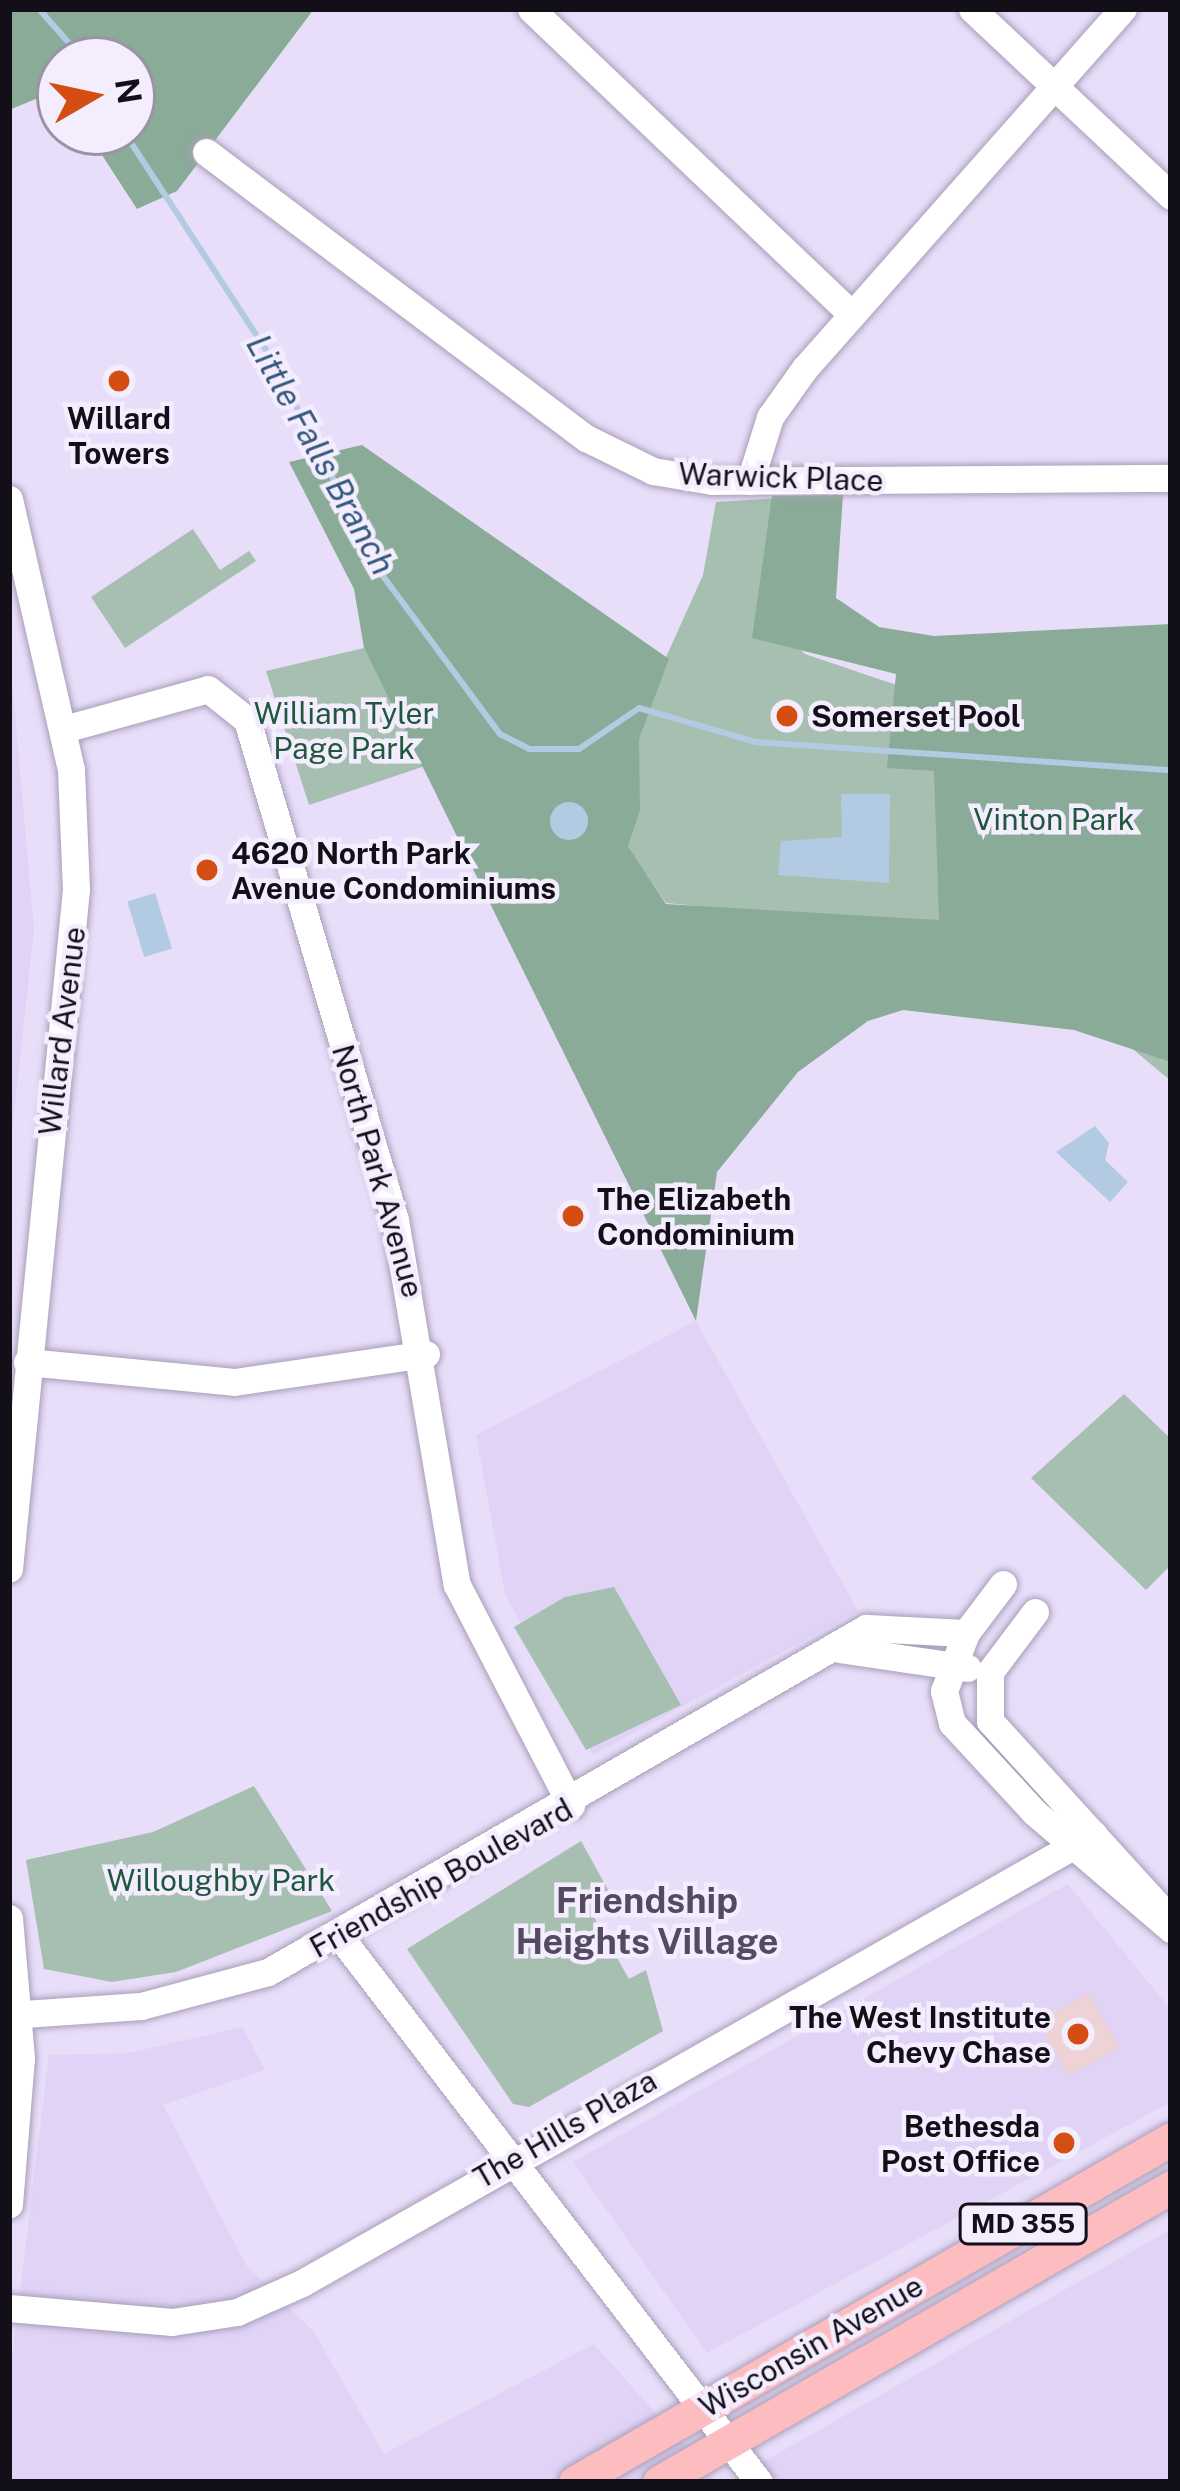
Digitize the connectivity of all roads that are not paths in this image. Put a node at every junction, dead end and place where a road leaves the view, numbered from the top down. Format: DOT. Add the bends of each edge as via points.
graph roads {
  1 [pos="531,9"];
  2 [pos="972,9"];
  3 [pos="1124,9"];
  4 [pos="1057,89"];
  5 [pos="206,152"];
  6 [pos="1171,196"];
  7 [pos="850,312"];
  8 [pos="1171,478"];
  9 [pos="750,481"];
  10 [pos="9,499"];
  11 [pos="64,729"];
  12 [pos="426,1354"];
  13 [pos="28,1362"];
  14 [pos="9,1569"];
  15 [pos="1003,1584"];
  16 [pos="1035,1612"];
  17 [pos="966,1634"];
  18 [pos="840,1649"];
  19 [pos="954,1665"];
  20 [pos="989,1672"];
  21 [pos="572,1805"];
  22 [pos="1083,1839"];
  23 [pos="9,1918"];
  24 [pos="1171,1924"];
  25 [pos="341,1938"];
  26 [pos="14,2015"];
  27 [pos="1171,2139"];
  28 [pos="510,2160"];
  29 [pos="1171,2187"];
  30 [pos="9,2205"];
  31 [pos="9,2308"];
  32 [pos="698,2411"];
  33 [pos="726,2444"];
  34 [pos="575,2482"];
  35 [pos="659,2482"];
  36 [pos="759,2482"];
  1 -- 7 [label="street"];
  2 -- 4 [label="street"];
  3 -- 4 [label="street"];
  4 -- 6 [label="street"];
  4 -- 7 [label="street"];
  5 -- 9 [label="street, Warwick Place" via="586,438 653,471"];
  7 -- 9 [label="street" via="770,417"];
  8 -- 9 [label="street, Warwick Place"];
  10 -- 11 [label="street, Willard Avenue"];
  11 -- 12 [label="street, North Park Avenue" via="208,689 247,720"];
  11 -- 13 [label="street, Willard Avenue" via="74,956"];
  12 -- 13 [label="street" via="234,1382"];
  12 -- 21 [label="street, North Park Avenue" via="458,1585"];
  13 -- 14 [label="street, Willard Avenue"];
  15 -- 17 [label="street"];
  16 -- 20 [label="street"];
  17 -- 18 [label="street, Friendship Boulevard" via="889,1622"];
  17 -- 19 [label="street"];
  18 -- 19 [label="street"];
  18 -- 21 [label="street, Friendship Boulevard"];
  19 -- 20 [label="street"];
  19 -- 22 [label="street" via="944,1700 952,1724"];
  20 -- 22 [label="street" via="990,1721"];
  21 -- 25 [label="street, Friendship Boulevard"];
  22 -- 24 [label="street"];
  22 -- 28 [label="street, The Hills Plaza"];
  23 -- 26 [label="street"];
  25 -- 26 [label="street, Friendship Boulevard" via="187,1997"];
  25 -- 28 [label="street"];
  26 -- 30 [label="street"];
  27 -- 32 [label="main road, Wisconsin Avenue / MD 355"];
  28 -- 31 [label="street, The Hills Plaza" via="237,2312 172,2322"];
  28 -- 32 [label="street"];
  29 -- 33 [label="main road, Wisconsin Avenue / MD 355"];
  32 -- 33 [label="street"];
  32 -- 34 [label="main road, Wisconsin Avenue / MD 355"];
  33 -- 35 [label="main road, Wisconsin Avenue / MD 355"];
  33 -- 36 [label="street"];
}
